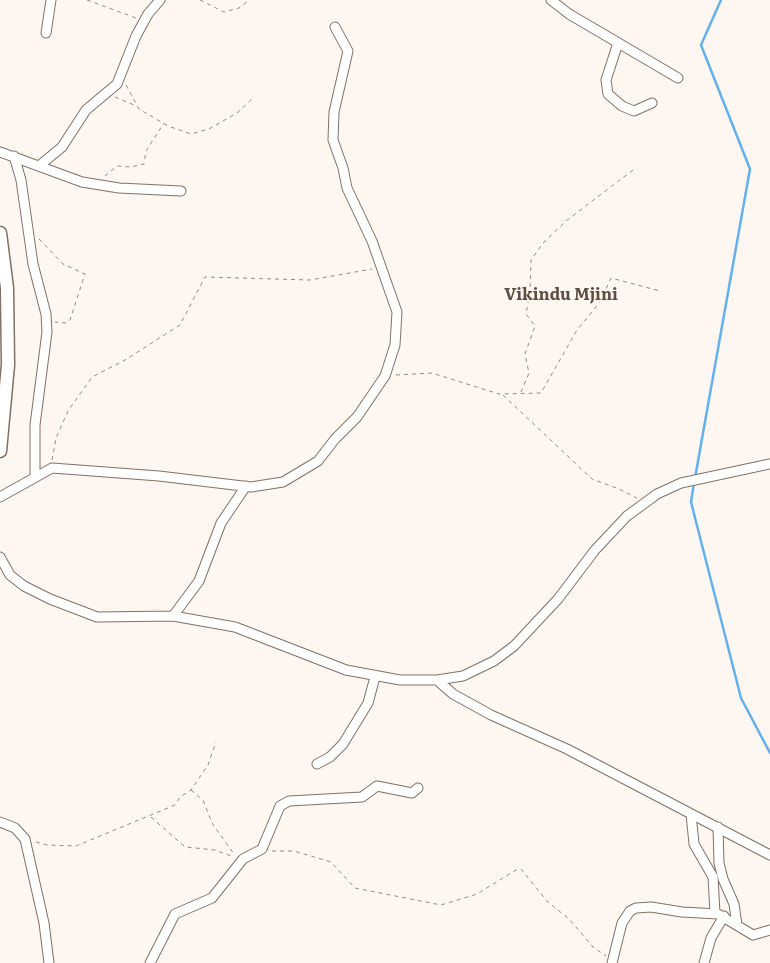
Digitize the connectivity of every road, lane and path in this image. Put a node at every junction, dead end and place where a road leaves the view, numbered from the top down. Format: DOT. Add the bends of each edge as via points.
graph roads {
  1 [pos="52,0"];
  2 [pos="87,0"];
  3 [pos="160,0"];
  4 [pos="200,0"];
  5 [pos="249,0"];
  6 [pos="550,0"];
  7 [pos="145,21"];
  8 [pos="335,27"];
  9 [pos="46,33"];
  10 [pos="618,43"];
  11 [pos="678,78"];
  12 [pos="120,79"];
  13 [pos="107,94"];
  14 [pos="252,99"];
  15 [pos="652,103"];
  16 [pos="136,105"];
  17 [pos="164,123"];
  18 [pos="0,152"];
  19 [pos="14,156"];
  20 [pos="39,166"];
  21 [pos="633,170"];
  22 [pos="98,184"];
  23 [pos="181,191"];
  24 [pos="26,226"];
  25 [pos="0,233"];
  26 [pos="383,267"];
  27 [pos="660,291"];
  28 [pos="47,332"];
  29 [pos="385,376"];
  30 [pos="521,393"];
  31 [pos="502,394"];
  32 [pos="0,451"];
  33 [pos="770,464"];
  34 [pos="52,468"];
  35 [pos="35,478"];
  36 [pos="246,486"];
  37 [pos="0,497"];
  38 [pos="646,503"];
  39 [pos="0,558"];
  40 [pos="173,616"];
  41 [pos="375,677"];
  42 [pos="438,680"];
  43 [pos="216,742"];
  44 [pos="317,764"];
  45 [pos="418,788"];
  46 [pos="191,790"];
  47 [pos="691,814"];
  48 [pos="150,816"];
  49 [pos="0,822"];
  50 [pos="718,827"];
  51 [pos="25,839"];
  52 [pos="262,849"];
  53 [pos="770,855"];
  54 [pos="715,913"];
  55 [pos="724,916"];
  56 [pos="738,924"];
  57 [pos="770,930"];
  58 [pos="613,962"];
  59 [pos="49,963"];
  60 [pos="150,963"];
  61 [pos="704,963"];
  1 -- 9 [label="street"];
  2 -- 7 [label="path"];
  3 -- 7 [label="street"];
  4 -- 5 [label="path" via="224,12 239,8"];
  6 -- 10 [label="street"];
  7 -- 12 [label="street"];
  8 -- 26 [label="street" via="348,51 334,112 333,140 347,188"];
  10 -- 11 [label="street"];
  10 -- 15 [label="street" via="606,80 608,94 634,111"];
  12 -- 13 [label="street"];
  12 -- 16 [label="path"];
  13 -- 16 [label="path"];
  13 -- 20 [label="street" via="86,110 62,147"];
  14 -- 17 [label="path" via="237,113 195,134"];
  16 -- 17 [label="path" via="139,110"];
  17 -- 22 [label="path" via="146,151 144,164 117,166"];
  18 -- 19 [label="street"];
  19 -- 20 [label="street"];
  19 -- 24 [label="street" via="21,180"];
  20 -- 22 [label="street" via="66,178"];
  21 -- 30 [label="path" via="566,221 543,242 531,260 526,314 535,326 525,354 529,373"];
  22 -- 23 [label="street"];
  24 -- 28 [label="street" via="46,314"];
  24 -- 28 [label="path" via="63,264 85,274 70,320 53,323"];
  25 -- 32 [label="highway" via="7,288 8,365"];
  26 -- 29 [label="street" via="398,312 395,345"];
  26 -- 34 [label="path" via="310,280 205,277 180,325 92,377 68,411 56,438"];
  27 -- 30 [label="path" via="611,278 600,302 577,330 542,393"];
  28 -- 35 [label="street" via="35,425"];
  29 -- 31 [label="path" via="432,373"];
  29 -- 36 [label="street" via="357,417 318,461 283,482"];
  30 -- 31 [label="path"];
  31 -- 38 [label="path" via="592,479 619,488"];
  33 -- 38 [label="street" via="681,483"];
  34 -- 35 [label="street"];
  34 -- 36 [label="street"];
  35 -- 37 [label="street"];
  36 -- 40 [label="street" via="221,523 199,581"];
  38 -- 42 [label="street" via="627,516 595,550 558,599 514,646 494,662 463,676"];
  39 -- 40 [label="street" via="10,575 24,586 79,611 109,618"];
  40 -- 41 [label="street" via="235,627 318,660"];
  41 -- 42 [label="street"];
  41 -- 44 [label="street" via="368,703 343,744"];
  42 -- 47 [label="street" via="453,694 491,715 567,749"];
  43 -- 46 [label="path" via="208,765"];
  45 -- 52 [label="street" via="412,793 378,786 362,796 289,801 280,806"];
  46 -- 48 [label="path" via="175,805"];
  46 -- 48 [label="path" via="203,800 212,823 237,858 215,850 185,847"];
  47 -- 50 [label="street"];
  47 -- 54 [label="street" via="694,844 713,877"];
  48 -- 51 [label="path" via="76,846 47,845"];
  49 -- 51 [label="street" via="15,828"];
  50 -- 53 [label="street"];
  50 -- 56 [label="street" via="719,863"];
  51 -- 59 [label="street" via="44,923"];
  52 -- 58 [label="path" via="294,851 330,862 355,888 441,905 477,894 521,869 547,901 570,920 593,947"];
  52 -- 60 [label="street" via="243,859 212,898 175,914"];
  54 -- 55 [label="street"];
  54 -- 58 [label="street" via="651,907 630,911 622,923"];
  55 -- 56 [label="street"];
  55 -- 61 [label="street" via="711,938"];
  56 -- 57 [label="street" via="753,935"];
}
